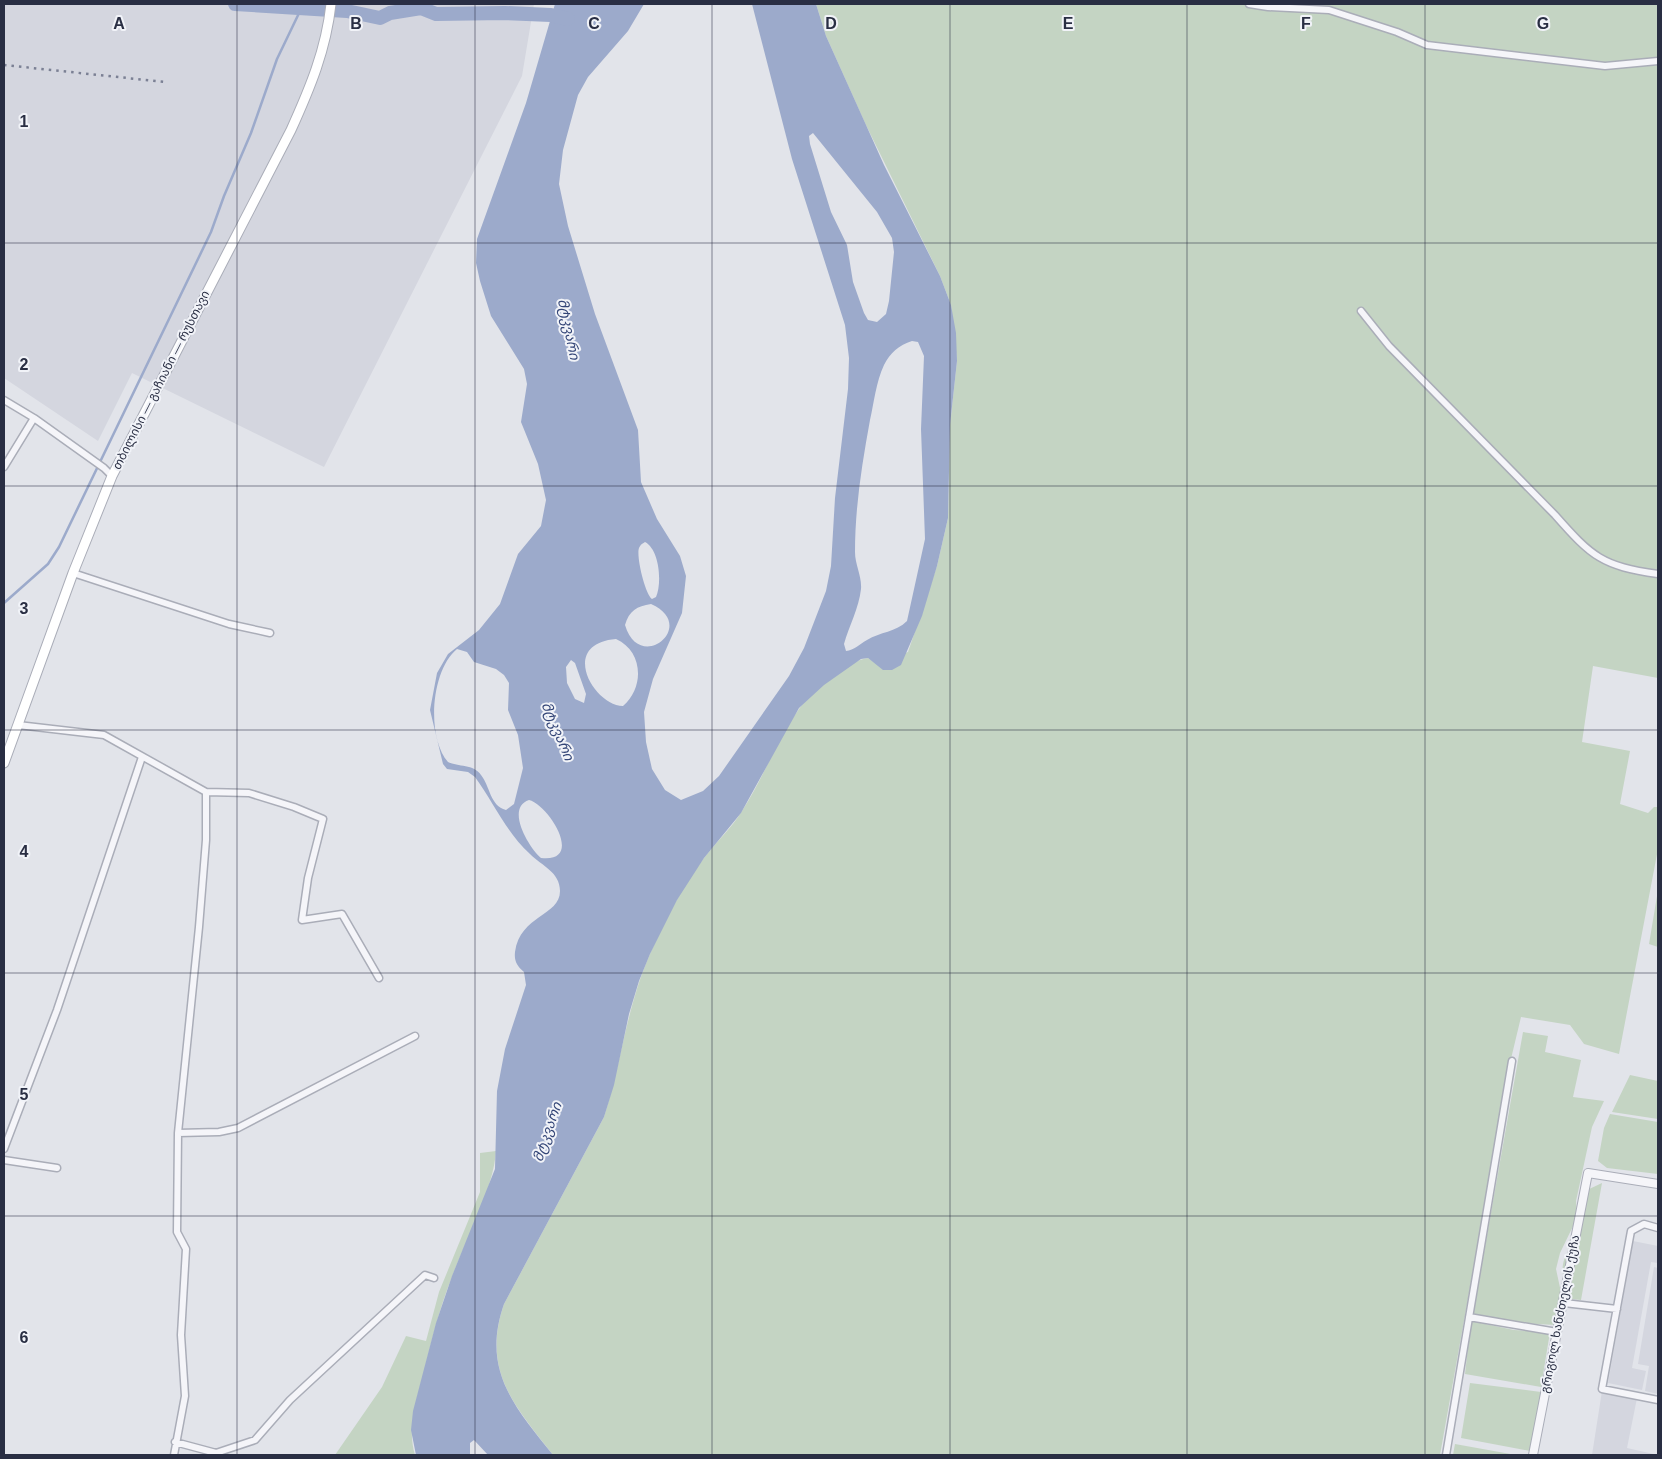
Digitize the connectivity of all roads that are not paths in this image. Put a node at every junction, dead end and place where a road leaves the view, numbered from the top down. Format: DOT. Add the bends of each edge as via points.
graph roads {
  1 [pos="331,4"];
  2 [pos="1249,4"];
  3 [pos="1658,61"];
  4 [pos="1361,311"];
  5 [pos="4,400"];
  6 [pos="34,418"];
  7 [pos="4,467"];
  8 [pos="112,476"];
  9 [pos="73,573"];
  10 [pos="1658,574"];
  11 [pos="270,633"];
  12 [pos="18,725"];
  13 [pos="142,757"];
  14 [pos="4,763"];
  15 [pos="206,792"];
  16 [pos="378,978"];
  17 [pos="415,1036"];
  18 [pos="1512,1061"];
  19 [pos="178,1133"];
  20 [pos="4,1149"];
  21 [pos="4,1160"];
  22 [pos="57,1168"];
  23 [pos="1658,1184"];
  24 [pos="1658,1228"];
  25 [pos="434,1278"];
  26 [pos="1564,1303"];
  27 [pos="1617,1309"];
  28 [pos="1469,1317"];
  29 [pos="1557,1332"];
  30 [pos="1658,1400"];
  31 [pos="175,1442"];
  32 [pos="174,1455"];
  33 [pos="1446,1455"];
  34 [pos="1533,1455"];
  1 -- 8 [label="main road, თბილისი — გაჩიანი — რუსთავი" via="316,75 291,130"];
  2 -- 3 [label="street" via="1329,10 1427,45 1605,66"];
  4 -- 10 [label="street" via="1389,346 1555,514 1580,544 1603,561"];
  5 -- 6 [label="street"];
  6 -- 7 [label="street"];
  6 -- 8 [label="street"];
  8 -- 9 [label="main road, თბილისი — გაჩიანი — რუსთავი"];
  9 -- 11 [label="street" via="229,624"];
  9 -- 12 [label="main road, თბილისი — გაჩიანი — რუსთავი"];
  12 -- 13 [label="street" via="104,735"];
  12 -- 14 [label="main road, თბილისი — გაჩიანი — რუსთავი"];
  13 -- 15 [label="street"];
  13 -- 20 [label="street" via="57,1010"];
  15 -- 16 [label="street" via="249,793 323,819 308,878 302,920 342,914"];
  15 -- 19 [label="street" via="200,927"];
  17 -- 19 [label="street" via="238,1128"];
  18 -- 28 [label="street"];
  19 -- 31 [label="street" via="177,1232 186,1249 182,1335 185,1396"];
  21 -- 22 [label="street"];
  23 -- 26 [label="street, გრიგოლ ხანძთელის ქუჩა" via="1588,1173"];
  24 -- 27 [label="street" via="1644,1224 1631,1230"];
  25 -- 31 [label="street" via="424,1275 290,1400 255,1440 216,1453"];
  26 -- 27 [label="street"];
  26 -- 29 [label="street, გრიგოლ ხანძთელის ქუჩა"];
  27 -- 30 [label="street" via="1602,1390"];
  28 -- 29 [label="street"];
  28 -- 33 [label="street"];
  29 -- 34 [label="street, გრიგოლ ხანძთელის ქუჩა"];
  31 -- 32 [label="street"];
}
